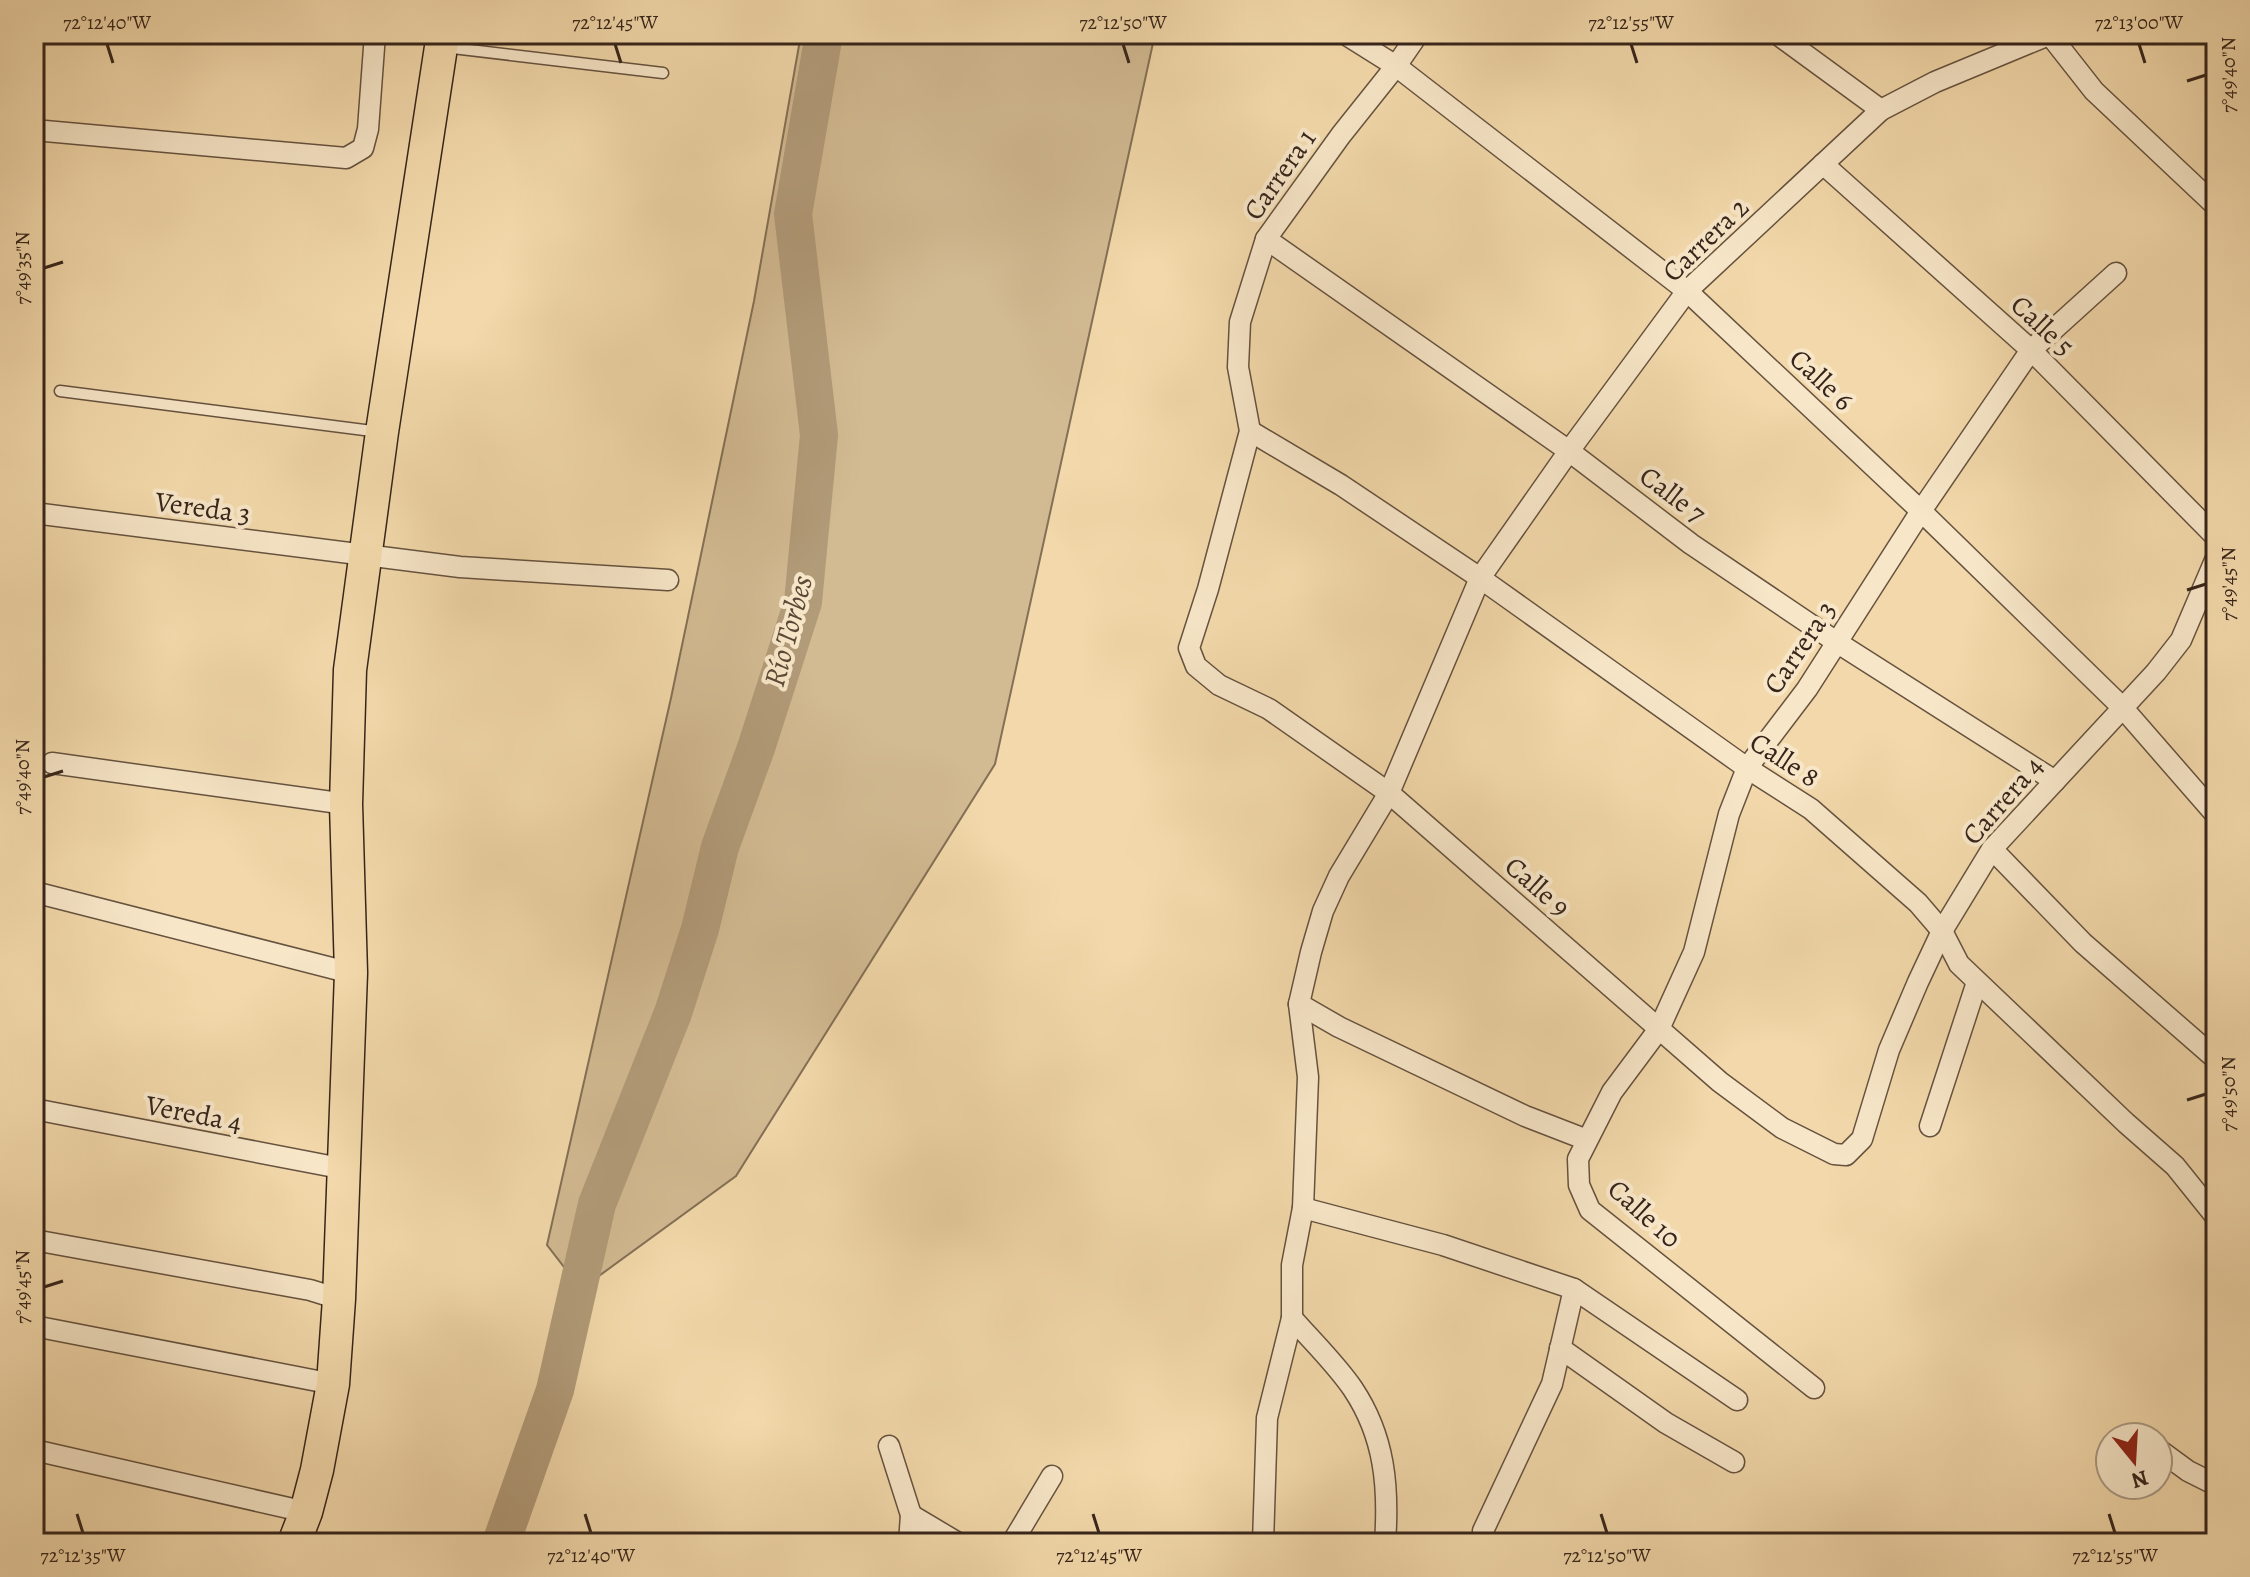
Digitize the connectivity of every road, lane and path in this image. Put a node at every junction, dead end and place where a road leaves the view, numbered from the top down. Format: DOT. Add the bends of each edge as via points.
graph roads {
  1 [pos="375,34"];
  2 [pos="1345,34"];
  3 [pos="1418,34"];
  4 [pos="1777,34"];
  5 [pos="2051,35"];
  6 [pos="442,40"];
  7 [pos="1396,66"];
  8 [pos="663,73"];
  9 [pos="1881,110"];
  10 [pos="34,130"];
  11 [pos="1823,164"];
  12 [pos="2216,206"];
  13 [pos="1266,239"];
  14 [pos="2116,273"];
  15 [pos="1687,291"];
  16 [pos="2031,350"];
  17 [pos="60,391"];
  18 [pos="1250,431"];
  19 [pos="382,432"];
  20 [pos="1569,451"];
  21 [pos="1921,511"];
  22 [pos="34,513"];
  23 [pos="2216,537"];
  24 [pos="365,557"];
  25 [pos="2216,558"];
  26 [pos="1480,578"];
  27 [pos="668,580"];
  28 [pos="1838,643"];
  29 [pos="1189,648"];
  30 [pos="2122,707"];
  31 [pos="52,763"];
  32 [pos="1747,768"];
  33 [pos="2055,781"];
  34 [pos="1389,793"];
  35 [pos="346,804"];
  36 [pos="2216,815"];
  37 [pos="1992,849"];
  38 [pos="34,892"];
  39 [pos="1942,931"];
  40 [pos="351,973"];
  41 [pos="1977,982"];
  42 [pos="1299,1004"];
  43 [pos="1659,1029"];
  44 [pos="2216,1059"];
  45 [pos="34,1109"];
  46 [pos="1930,1126"];
  47 [pos="1587,1140"];
  48 [pos="1854,1148"];
  49 [pos="345,1169"];
  50 [pos="1303,1208"];
  51 [pos="2216,1217"];
  52 [pos="34,1240"];
  53 [pos="1574,1289"];
  54 [pos="339,1299"];
  55 [pos="1292,1318"];
  56 [pos="34,1326"];
  57 [pos="1560,1348"];
  58 [pos="333,1384"];
  59 [pos="1814,1388"];
  60 [pos="1737,1400"];
  61 [pos="889,1446"];
  62 [pos="34,1450"];
  63 [pos="2174,1461"];
  64 [pos="1734,1462"];
  65 [pos="1052,1476"];
  66 [pos="2216,1485"];
  67 [pos="306,1512"];
  68 [pos="911,1515"];
  69 [pos="1483,1531"];
  70 [pos="294,1543"];
  71 [pos="909,1543"];
  72 [pos="958,1543"];
  73 [pos="1012,1543"];
  74 [pos="1263,1543"];
  75 [pos="1385,1543"];
  1 -- 10 [label="street" via="368,129 363,148 346,158"];
  2 -- 7 [label="street, Calle 6"];
  3 -- 7 [label="street, Carrera 1"];
  4 -- 9 [label="street"];
  5 -- 9 [label="street, Carrera 2"];
  5 -- 12 [label="street" via="2094,91"];
  6 -- 8 [label="lane"];
  6 -- 19 [label="main road"];
  7 -- 13 [label="street, Carrera 1"];
  7 -- 15 [label="street, Calle 6"];
  9 -- 11 [label="street, Carrera 2"];
  11 -- 15 [label="street, Carrera 2"];
  11 -- 16 [label="street, Calle 5"];
  13 -- 18 [label="street, Carrera 1" via="1240,322 1238,367"];
  13 -- 20 [label="street, Calle 7"];
  14 -- 16 [label="street, Carrera 3"];
  15 -- 20 [label="street, Carrera 2"];
  15 -- 21 [label="street, Calle 6"];
  16 -- 21 [label="street, Carrera 3"];
  16 -- 23 [label="street, Calle 5"];
  17 -- 19 [label="lane"];
  18 -- 26 [label="street, Calle 8"];
  18 -- 29 [label="street, Carrera 1"];
  19 -- 24 [label="main road"];
  20 -- 26 [label="street, Carrera 2"];
  20 -- 28 [label="street, Calle 7" via="1691,544"];
  21 -- 28 [label="street, Carrera 3"];
  21 -- 30 [label="street, Calle 6"];
  22 -- 24 [label="street, Vereda 3"];
  24 -- 27 [label="street, Vereda 3"];
  24 -- 35 [label="main road" via="350,670"];
  25 -- 30 [label="street, Carrera 4" via="2181,640"];
  26 -- 32 [label="street, Calle 8"];
  26 -- 34 [label="street, Carrera 2"];
  28 -- 32 [label="street, Carrera 3"];
  28 -- 33 [label="street, Calle 7"];
  29 -- 34 [label="street, Calle 9" via="1196,666 1219,685 1269,709"];
  30 -- 33 [label="street, Carrera 4"];
  30 -- 36 [label="street, Calle 6"];
  31 -- 35 [label="street"];
  32 -- 39 [label="street, Calle 8" via="1811,809"];
  32 -- 43 [label="street, Carrera 3" via="1729,814 1694,952"];
  33 -- 37 [label="street, Carrera 4"];
  34 -- 42 [label="street, Carrera 2" via="1323,911"];
  34 -- 43 [label="street, Calle 9"];
  35 -- 40 [label="main road"];
  37 -- 39 [label="street, Carrera 4"];
  37 -- 44 [label="street" via="2083,943"];
  38 -- 40 [label="street"];
  39 -- 41 [label="street, Calle 8" via="1959,964"];
  39 -- 48 [label="street, Carrera 4" via="1889,1050 1862,1139"];
  40 -- 49 [label="main road"];
  41 -- 46 [label="street"];
  41 -- 51 [label="street, Calle 8" via="2175,1166"];
  42 -- 47 [label="street" via="1525,1116"];
  42 -- 50 [label="street" via="1308,1077"];
  43 -- 47 [label="street, Carrera 3" via="1612,1092"];
  43 -- 48 [label="street, Calle 9" via="1782,1128 1834,1154 1846,1155"];
  45 -- 49 [label="street, Vereda 4"];
  47 -- 59 [label="street, Calle 10" via="1578,1159 1579,1185 1590,1210"];
  49 -- 54 [label="main road"];
  50 -- 53 [label="street" via="1443,1245"];
  50 -- 55 [label="street" via="1292,1265"];
  52 -- 54 [label="street"];
  53 -- 57 [label="street"];
  53 -- 60 [label="street"];
  54 -- 58 [label="main road"];
  55 -- 74 [label="street" via="1267,1418"];
  55 -- 75 [label="street" via="1353,1389 1379,1442 1388,1500"];
  56 -- 58 [label="street"];
  57 -- 64 [label="street" via="1666,1423"];
  57 -- 69 [label="street" via="1552,1384"];
  58 -- 67 [label="main road"];
  61 -- 68 [label="street"];
  62 -- 67 [label="street"];
  63 -- 66 [label="street"];
  65 -- 73 [label="street"];
  67 -- 70 [label="main road"];
  68 -- 71 [label="street"];
  68 -- 72 [label="street"];
}
